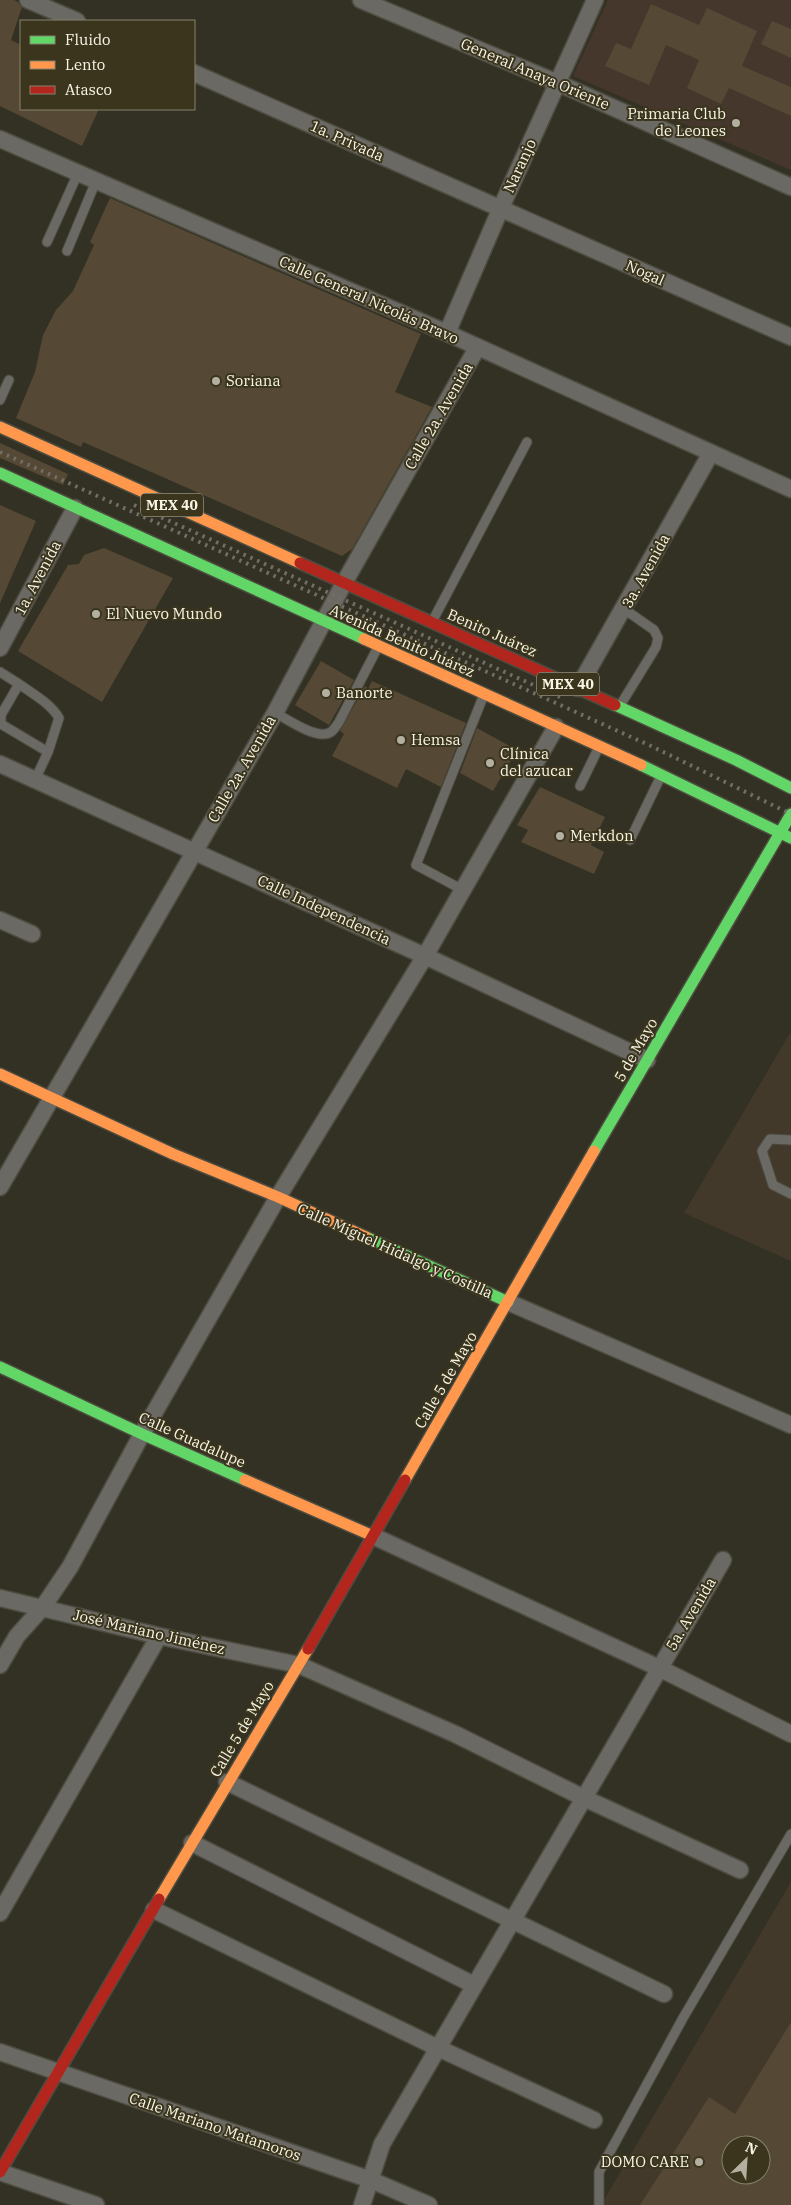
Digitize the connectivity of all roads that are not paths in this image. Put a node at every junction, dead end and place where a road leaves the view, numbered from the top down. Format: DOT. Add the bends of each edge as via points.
graph roads {
  1 [pos="28,0"];
  2 [pos="361,0"];
  3 [pos="595,0"];
  4 [pos="75,20"];
  5 [pos="195,73"];
  6 [pos="558,83"];
  7 [pos="0,139"];
  8 [pos="78,173"];
  9 [pos="96,181"];
  10 [pos="791,187"];
  11 [pos="500,210"];
  12 [pos="47,242"];
  13 [pos="67,251"];
  14 [pos="447,334"];
  15 [pos="791,337"];
  16 [pos="477,348"];
  17 [pos="9,380"];
  18 [pos="0,400"];
  19 [pos="0,427"];
  20 [pos="527,442"];
  21 [pos="711,452"];
  22 [pos="0,473"];
  23 [pos="791,489"];
  24 [pos="75,508"];
  25 [pos="344,583"];
  26 [pos="624,609"];
  27 [pos="323,622"];
  28 [pos="431,623"];
  29 [pos="378,647"];
  30 [pos="0,648"];
  31 [pos="0,672"];
  32 [pos="19,684"];
  33 [pos="578,688"];
  34 [pos="484,695"];
  35 [pos="620,707"];
  36 [pos="275,713"];
  37 [pos="556,727"];
  38 [pos="599,747"];
  39 [pos="48,752"];
  40 [pos="0,764"];
  41 [pos="661,775"];
  42 [pos="35,780"];
  43 [pos="580,786"];
  44 [pos="791,788"];
  45 [pos="791,814"];
  46 [pos="786,835"];
  47 [pos="630,840"];
  48 [pos="194,851"];
  49 [pos="463,890"];
  50 [pos="0,920"];
  51 [pos="32,934"];
  52 [pos="425,956"];
  53 [pos="647,1060"];
  54 [pos="0,1074"];
  55 [pos="51,1097"];
  56 [pos="791,1140"];
  57 [pos="0,1186"];
  58 [pos="791,1194"];
  59 [pos="278,1197"];
  60 [pos="508,1302"];
  61 [pos="0,1368"];
  62 [pos="791,1425"];
  63 [pos="142,1434"];
  64 [pos="373,1536"];
  65 [pos="723,1560"];
  66 [pos="0,1598"];
  67 [pos="43,1607"];
  68 [pos="159,1636"];
  69 [pos="0,1665"];
  70 [pos="299,1665"];
  71 [pos="659,1668"];
  72 [pos="791,1734"];
  73 [pos="227,1782"];
  74 [pos="584,1798"];
  75 [pos="791,1834"];
  76 [pos="192,1843"];
  77 [pos="740,1870"];
  78 [pos="154,1910"];
  79 [pos="0,1913"];
  80 [pos="512,1922"];
  81 [pos="474,1986"];
  82 [pos="664,1994"];
  83 [pos="438,2048"];
  84 [pos="0,2052"];
  85 [pos="59,2072"];
  86 [pos="594,2120"];
  87 [pos="0,2172"];
  88 [pos="371,2180"];
  89 [pos="96,2205"];
  90 [pos="362,2205"];
  91 [pos="429,2205"];
  92 [pos="599,2205"];
  1 -- 4 [label="street"];
  2 -- 6 [label="street, General Anaya Oriente"];
  3 -- 6 [label="street, Naranjo"];
  5 -- 11 [label="street, 1a. Privada"];
  6 -- 10 [label="street, General Anaya Oriente"];
  6 -- 11 [label="street, Naranjo"];
  7 -- 8 [label="street, Calle General Nicolás Bravo"];
  8 -- 9 [label="street, Calle General Nicolás Bravo"];
  8 -- 12 [label="lane"];
  9 -- 13 [label="lane"];
  9 -- 14 [label="street, Calle General Nicolás Bravo"];
  11 -- 14 [label="street, Naranjo"];
  11 -- 15 [label="street, Nogal"];
  14 -- 16 [label="street, Calle General Nicolás Bravo"];
  16 -- 21 [label="street, Calle General Nicolás Bravo"];
  16 -- 25 [label="street, Calle 2a. Avenida"];
  17 -- 18 [label="lane"];
  19 -- 25 [label="street, Avenida Benito Juárez / MEX 40"];
  20 -- 28 [label="lane"];
  21 -- 23 [label="street, Calle General Nicolás Bravo"];
  21 -- 26 [label="street, 3a. Avenida"];
  22 -- 24 [label="street, Avenida Benito Juárez / MEX 40"];
  24 -- 27 [label="street, Avenida Benito Juárez / MEX 40"];
  24 -- 30 [label="street, 1a. Avenida"];
  25 -- 27 [label="street, Calle 2a. Avenida"];
  25 -- 28 [label="street, Benito Juárez / MEX 40"];
  26 -- 33 [label="street, 3a. Avenida"];
  26 -- 35 [label="lane" via="654,630 658,638 656,648"];
  27 -- 29 [label="street, Avenida Benito Juárez / MEX 40"];
  27 -- 36 [label="street, Calle 2a. Avenida"];
  28 -- 33 [label="street, Benito Juárez / MEX 40"];
  29 -- 34 [label="street, Avenida Benito Juárez / MEX 40"];
  29 -- 36 [label="lane" via="332,732 322,735 312,732"];
  31 -- 32 [label="lane"];
  32 -- 39 [label="lane" via="45,702 58,718"];
  32 -- 39 [label="lane" via="0,715 1,724"];
  33 -- 35 [label="street, Benito Juárez / MEX 40"];
  34 -- 37 [label="street, Avenida Benito Juárez / MEX 40"];
  34 -- 49 [label="lane" via="416,865"];
  35 -- 44 [label="street, Benito Juárez / MEX 40"];
  36 -- 48 [label="street, Calle 2a. Avenida"];
  37 -- 38 [label="street, Avenida Benito Juárez / MEX 40"];
  37 -- 49 [label="street"];
  38 -- 41 [label="street, Avenida Benito Juárez / MEX 40"];
  38 -- 43 [label="lane"];
  39 -- 42 [label="lane"];
  40 -- 42 [label="street, Calle Independencia"];
  41 -- 46 [label="street, Avenida Benito Juárez / MEX 40"];
  41 -- 47 [label="lane"];
  42 -- 48 [label="street, Calle Independencia"];
  45 -- 46 [label="street, 5 de Mayo"];
  46 -- 53 [label="street, 5 de Mayo"];
  48 -- 52 [label="street, Calle Independencia"];
  48 -- 55 [label="street, Calle 2a. Avenida"];
  49 -- 52 [label="street"];
  50 -- 51 [label="street"];
  52 -- 53 [label="street, Calle Independencia"];
  52 -- 59 [label="street"];
  53 -- 60 [label="street, 5 de Mayo"];
  54 -- 55 [label="street, Calle Miguel Hidalgo y Costilla"];
  55 -- 57 [label="street, Calle 2a. Avenida"];
  55 -- 59 [label="street, Calle Miguel Hidalgo y Costilla" via="173,1154"];
  56 -- 58 [label="lane" via="770,1139 762,1152 773,1185"];
  59 -- 60 [label="street, Calle Miguel Hidalgo y Costilla"];
  59 -- 63 [label="street"];
  60 -- 62 [label="street, Calle Miguel Hidalgo y Costilla"];
  60 -- 64 [label="street, Calle 5 de Mayo"];
  61 -- 63 [label="street, Calle Guadalupe"];
  63 -- 64 [label="street, Calle Guadalupe"];
  63 -- 67 [label="street" via="70,1567"];
  64 -- 70 [label="street, Calle 5 de Mayo"];
  64 -- 71 [label="street"];
  65 -- 71 [label="street, 5a. Avenida"];
  66 -- 67 [label="street, José Mariano Jiménez"];
  67 -- 68 [label="street, José Mariano Jiménez"];
  67 -- 69 [label="street" via="16,1636"];
  68 -- 70 [label="street, José Mariano Jiménez"];
  68 -- 79 [label="street"];
  70 -- 73 [label="street, Calle 5 de Mayo"];
  70 -- 74 [label="street, José Mariano Jiménez" via="455,1734"];
  71 -- 72 [label="street"];
  71 -- 74 [label="street, 5a. Avenida"];
  73 -- 76 [label="street, Calle 5 de Mayo"];
  73 -- 80 [label="street"];
  74 -- 77 [label="street, José Mariano Jiménez"];
  74 -- 80 [label="street, 5a. Avenida"];
  75 -- 92 [label="lane" via="683,2018 599,2172"];
  76 -- 78 [label="street, Calle 5 de Mayo"];
  76 -- 81 [label="street"];
  78 -- 83 [label="street"];
  78 -- 85 [label="street, Calle 5 de Mayo"];
  80 -- 81 [label="street, 5a. Avenida"];
  80 -- 82 [label="street"];
  81 -- 83 [label="street, 5a. Avenida"];
  83 -- 86 [label="street"];
  83 -- 88 [label="street, 5a. Avenida" via="382,2144"];
  84 -- 85 [label="street, Calle Mariano Matamoros"];
  85 -- 87 [label="street, Calle 5 de Mayo"];
  85 -- 88 [label="street, Calle Mariano Matamoros"];
  87 -- 89 [label="street"];
  88 -- 90 [label="street, 5a. Avenida"];
  88 -- 91 [label="street, Calle Mariano Matamoros"];
}
